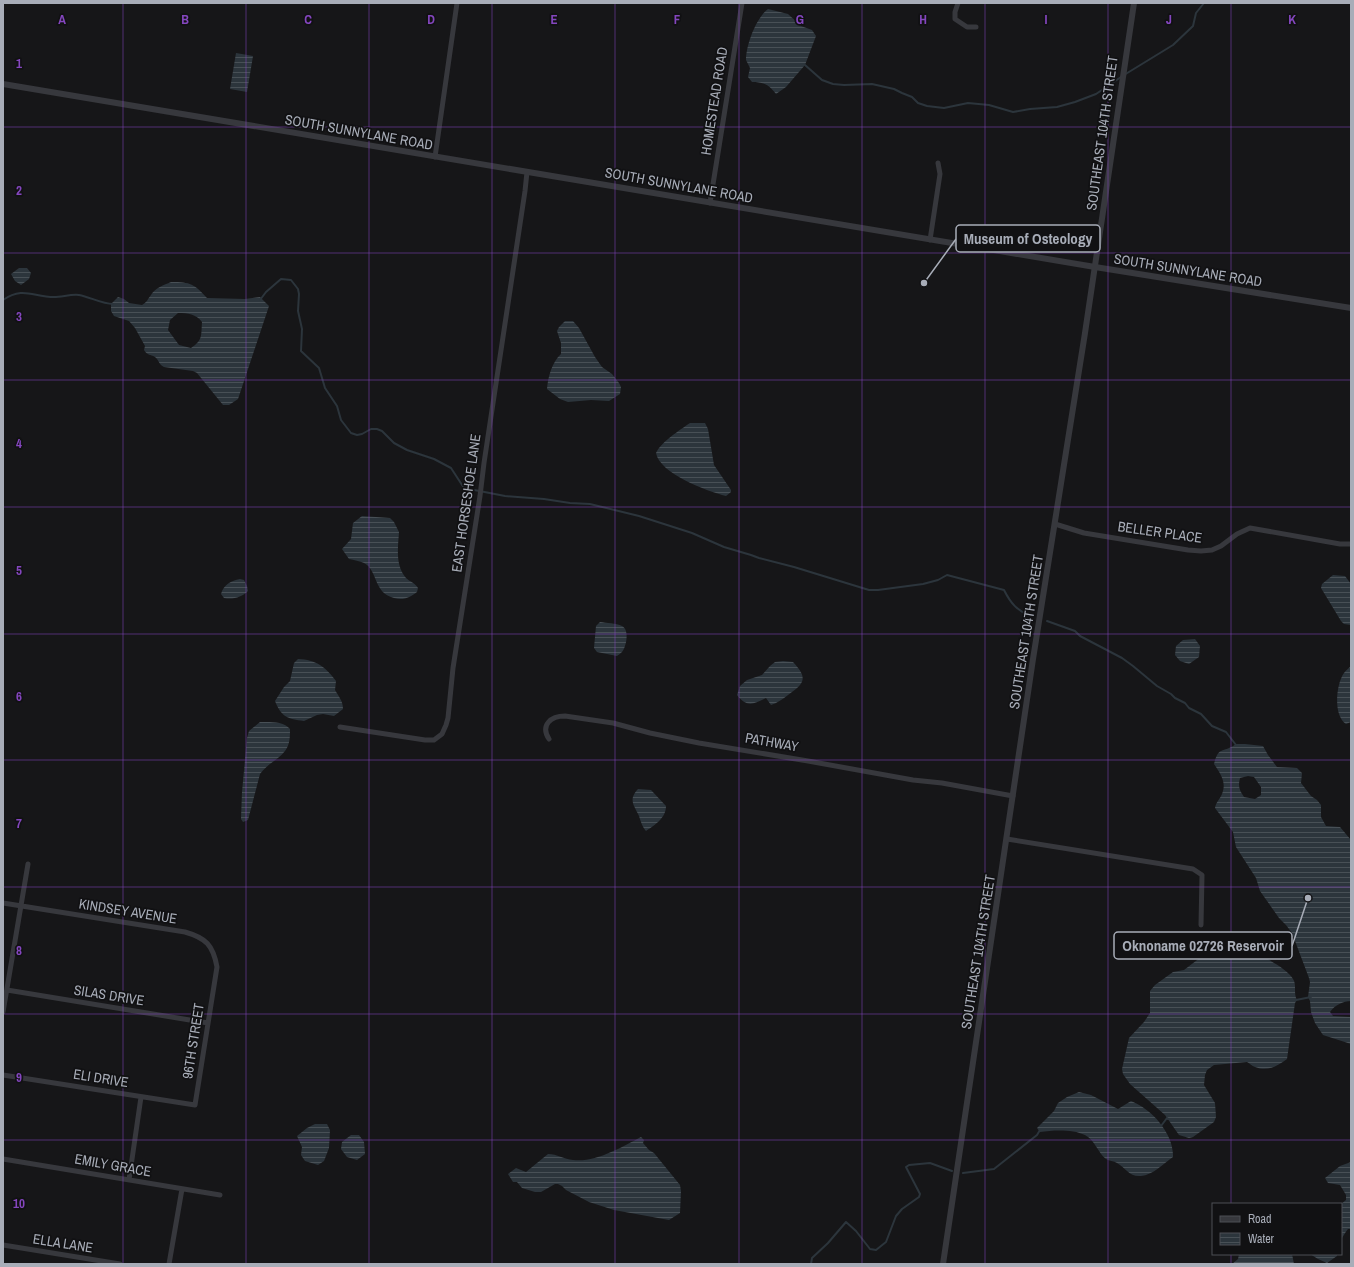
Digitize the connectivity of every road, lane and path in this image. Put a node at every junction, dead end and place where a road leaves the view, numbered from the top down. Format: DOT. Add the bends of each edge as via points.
graph roads {
  1 [pos="457,3"];
  2 [pos="742,3"];
  3 [pos="958,3"];
  4 [pos="1134,3"];
  5 [pos="976,27"];
  6 [pos="3,84"];
  7 [pos="435,157"];
  8 [pos="938,163"];
  9 [pos="527,172"];
  10 [pos="710,203"];
  11 [pos="930,240"];
  12 [pos="1095,267"];
  13 [pos="1351,308"];
  14 [pos="1055,524"];
  15 [pos="1351,544"];
  16 [pos="340,727"];
  17 [pos="549,740"];
  18 [pos="1013,796"];
  19 [pos="1007,839"];
  20 [pos="28,864"];
  21 [pos="3,903"];
  22 [pos="21,906"];
  23 [pos="1201,924"];
  24 [pos="215,981"];
  25 [pos="7,990"];
  26 [pos="3,1012"];
  27 [pos="208,1023"];
  28 [pos="3,1075"];
  29 [pos="141,1097"];
  30 [pos="195,1106"];
  31 [pos="3,1159"];
  32 [pos="129,1180"];
  33 [pos="182,1189"];
  34 [pos="220,1195"];
  35 [pos="3,1245"];
  36 [pos="120,1264"];
  37 [pos="169,1264"];
  38 [pos="943,1264"];
  1 -- 7 [label="street"];
  2 -- 10 [label="street, HOMESTEAD ROAD"];
  3 -- 5 [label="street" via="955,20 967,27"];
  4 -- 12 [label="street, SOUTHEAST 104TH STREET"];
  6 -- 7 [label="street, SOUTH SUNNYLANE ROAD"];
  7 -- 9 [label="street, SOUTH SUNNYLANE ROAD"];
  8 -- 11 [label="street" via="940,174"];
  9 -- 10 [label="street, SOUTH SUNNYLANE ROAD"];
  9 -- 16 [label="street, EAST HORSESHOE LANE" via="446,725 442,734 434,740"];
  10 -- 11 [label="street, SOUTH SUNNYLANE ROAD"];
  11 -- 12 [label="street, SOUTH SUNNYLANE ROAD"];
  12 -- 13 [label="street, SOUTH SUNNYLANE ROAD"];
  12 -- 14 [label="street, SOUTHEAST 104TH STREET"];
  14 -- 15 [label="street, BELLER PLACE" via="1084,533 1188,550 1212,550 1250,528"];
  14 -- 18 [label="street, SOUTHEAST 104TH STREET"];
  17 -- 18 [label="street, PATHWAY" via="546,728 550,720 565,716 613,723 699,743"];
  18 -- 19 [label="street, SOUTHEAST 104TH STREET"];
  19 -- 23 [label="street" via="1193,869 1202,875"];
  19 -- 38 [label="street, SOUTHEAST 104TH STREET"];
  20 -- 22 [label="street"];
  21 -- 22 [label="street, KINDSEY AVENUE"];
  22 -- 24 [label="street, KINDSEY AVENUE" via="199,936 214,955 217,967"];
  22 -- 25 [label="street"];
  24 -- 27 [label="street, 96TH STREET"];
  25 -- 26 [label="street"];
  25 -- 27 [label="street, SILAS DRIVE"];
  27 -- 30 [label="street, 96TH STREET"];
  28 -- 29 [label="street, ELI DRIVE"];
  29 -- 30 [label="street, ELI DRIVE"];
  29 -- 32 [label="street"];
  31 -- 32 [label="street, EMILY GRACE"];
  32 -- 33 [label="street, EMILY GRACE"];
  33 -- 34 [label="street, EMILY GRACE"];
  33 -- 37 [label="street"];
  35 -- 36 [label="street, ELLA LANE"];
}
